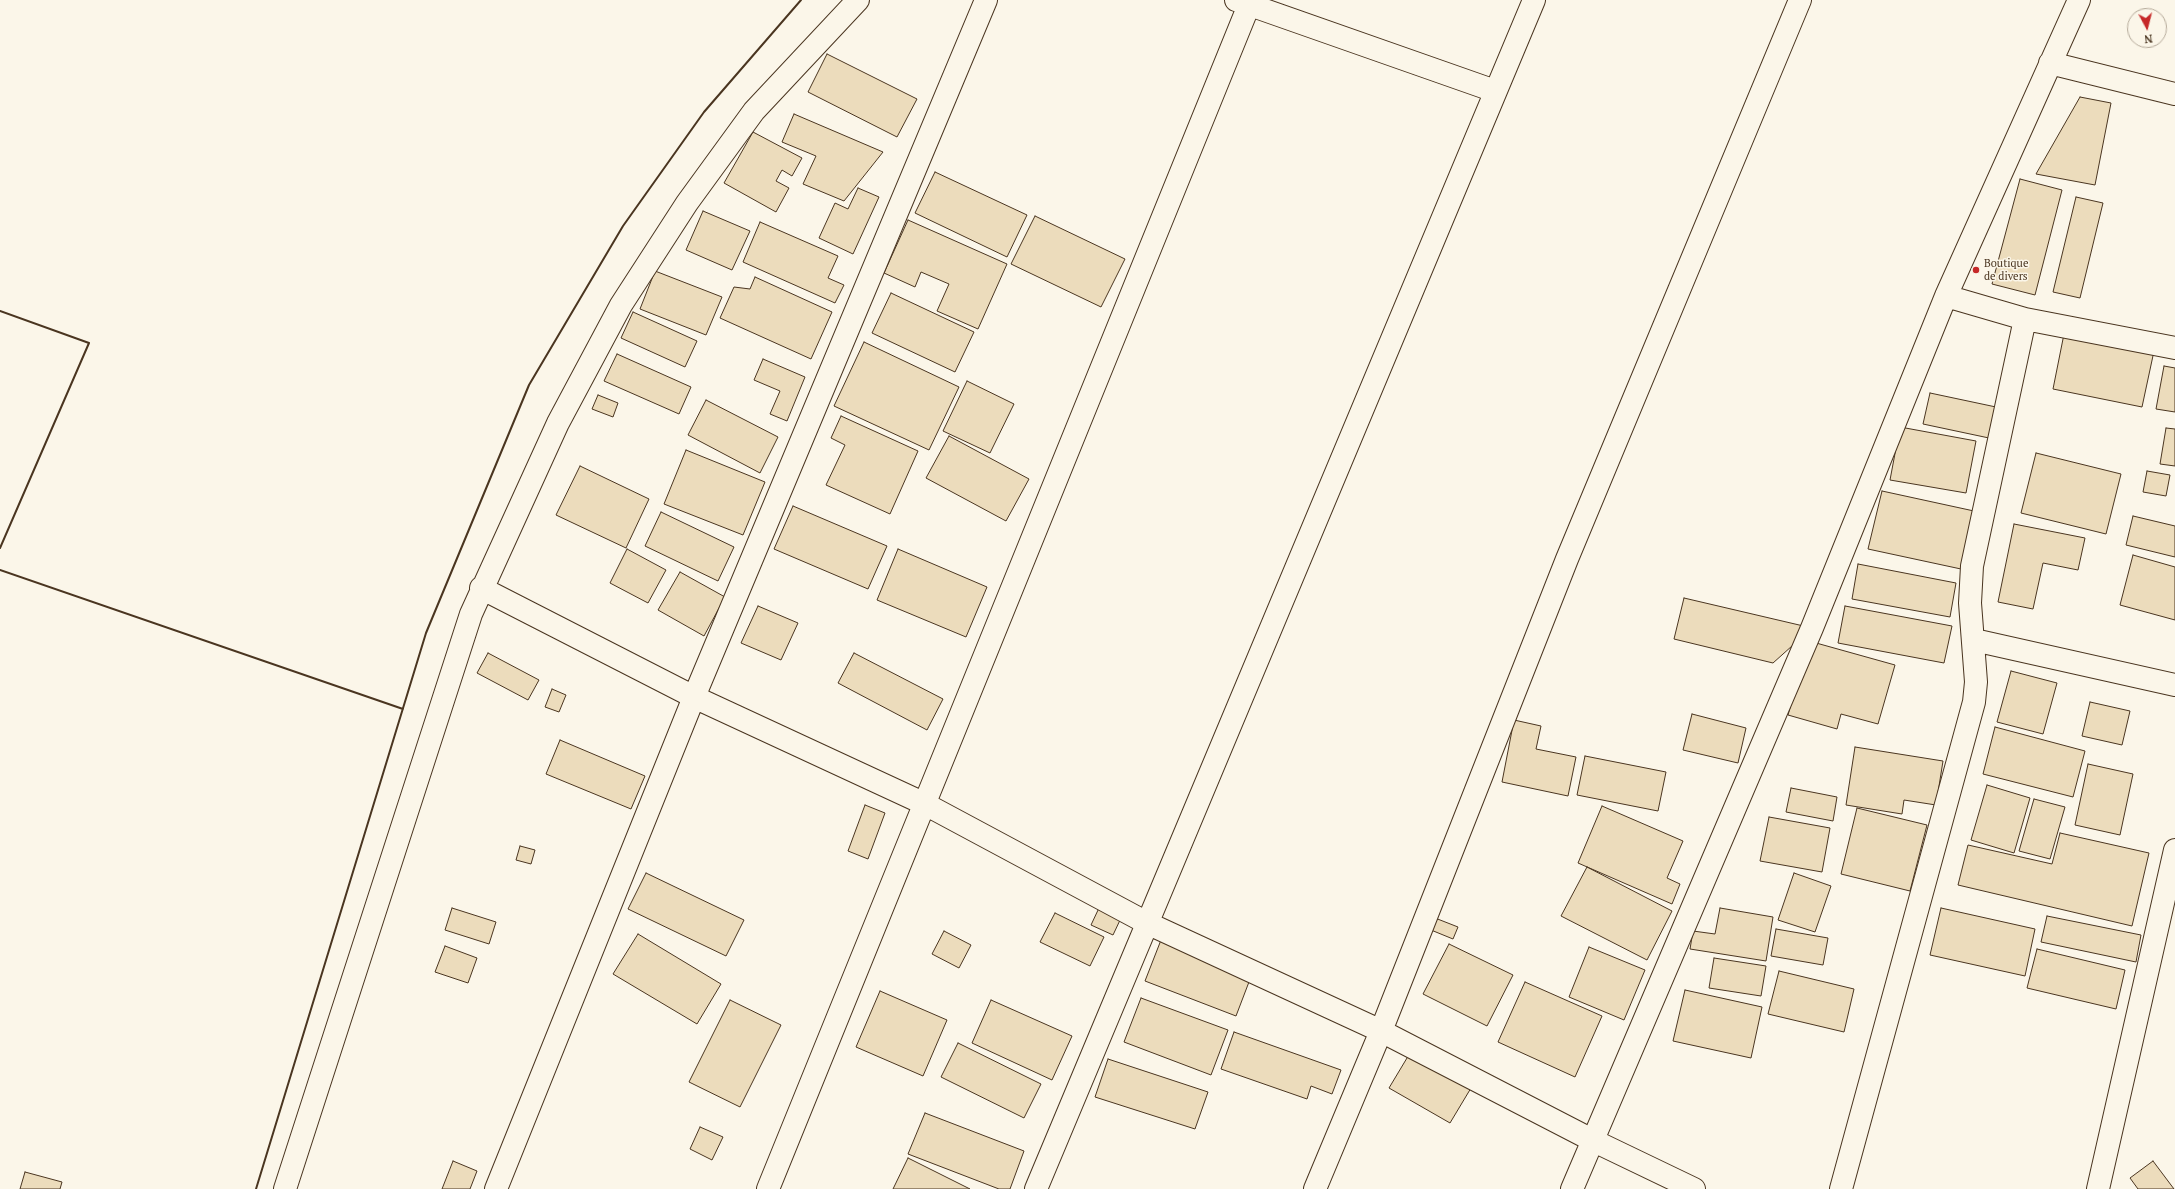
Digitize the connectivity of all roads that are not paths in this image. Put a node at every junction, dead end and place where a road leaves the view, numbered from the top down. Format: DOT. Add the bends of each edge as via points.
graph roads {
  1 [pos="858,0"];
  2 [pos="986,0"];
  3 [pos="1534,0"];
  4 [pos="1800,0"];
  5 [pos="2079,0"];
  6 [pos="1245,2"];
  7 [pos="2050,63"];
  8 [pos="1495,91"];
  9 [pos="2175,94"];
  10 [pos="1946,296"];
  11 [pos="2025,319"];
  12 [pos="2175,348"];
  13 [pos="482,588"];
  14 [pos="1974,640"];
  15 [pos="2175,685"];
  16 [pos="694,697"];
  17 [pos="925,804"];
  18 [pos="2175,850"];
  19 [pos="1147,923"];
  20 [pos="1381,1031"];
  21 [pos="1592,1140"];
  22 [pos="285,1189"];
  23 [pos="496,1189"];
  24 [pos="768,1189"];
  25 [pos="1036,1189"];
  26 [pos="1315,1189"];
  27 [pos="1572,1189"];
  28 [pos="1694,1189"];
  29 [pos="1841,1189"];
  30 [pos="2098,1189"];
  1 -- 13 [label="street" via="754,111 687,203 621,305 558,423"];
  2 -- 16 [label="street"];
  3 -- 8 [label="street"];
  4 -- 20 [label="street" via="1570,552"];
  5 -- 7 [label="street"];
  6 -- 8 [label="street"];
  6 -- 17 [label="street"];
  7 -- 9 [label="street"];
  7 -- 10 [label="street"];
  8 -- 19 [label="street"];
  10 -- 11 [label="street"];
  10 -- 21 [label="street" via="1812,628"];
  11 -- 12 [label="street"];
  11 -- 14 [label="street" via="1972,566 1970,603"];
  13 -- 16 [label="street"];
  13 -- 22 [label="street" via="470,614"];
  14 -- 15 [label="street"];
  14 -- 29 [label="street" via="1974,702"];
  16 -- 17 [label="street"];
  16 -- 23 [label="street"];
  17 -- 19 [label="street"];
  17 -- 24 [label="street"];
  18 -- 30 [label="street"];
  19 -- 20 [label="street"];
  19 -- 25 [label="street"];
  20 -- 21 [label="street"];
  20 -- 26 [label="street"];
  21 -- 27 [label="street"];
  21 -- 28 [label="street"];
}
